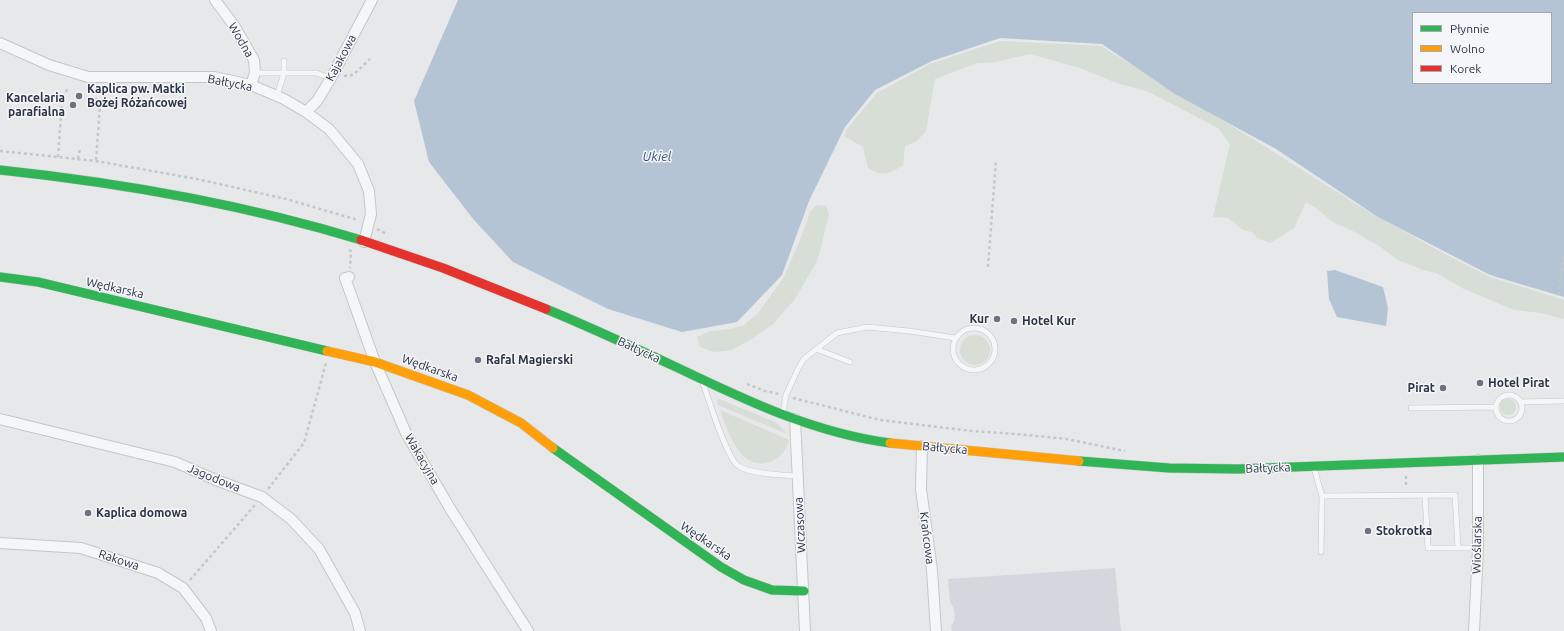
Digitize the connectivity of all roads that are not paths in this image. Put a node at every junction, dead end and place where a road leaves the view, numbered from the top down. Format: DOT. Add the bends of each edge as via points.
graph roads {
  1 [pos="215,0"];
  2 [pos="372,0"];
  3 [pos="0,43"];
  4 [pos="284,61"];
  5 [pos="255,73"];
  6 [pos="284,73"];
  7 [pos="331,78"];
  8 [pos="251,85"];
  9 [pos="277,96"];
  10 [pos="306,112"];
  11 [pos="0,170"];
  12 [pos="364,242"];
  13 [pos="0,277"];
  14 [pos="349,277"];
  15 [pos="956,338"];
  16 [pos="816,349"];
  17 [pos="375,362"];
  18 [pos="850,362"];
  19 [pos="702,380"];
  20 [pos="1564,401"];
  21 [pos="1520,402"];
  22 [pos="1495,407"];
  23 [pos="1411,408"];
  24 [pos="783,414"];
  25 [pos="0,419"];
  26 [pos="795,419"];
  27 [pos="922,446"];
  28 [pos="1564,457"];
  29 [pos="1478,460"];
  30 [pos="1314,467"];
  31 [pos="797,476"];
  32 [pos="1424,495"];
  33 [pos="1322,496"];
  34 [pos="0,543"];
  35 [pos="1458,548"];
  36 [pos="1478,548"];
  37 [pos="1321,552"];
  38 [pos="804,591"];
  39 [pos="211,631"];
  40 [pos="360,631"];
  41 [pos="528,631"];
  42 [pos="805,631"];
  43 [pos="936,631"];
  44 [pos="1474,631"];
  1 -- 5 [label="street, Wodna" via="235,27 254,60"];
  2 -- 7 [label="street, Kajakowa"];
  3 -- 8 [label="street, Bałtycka" via="49,65 88,77 214,77"];
  4 -- 6 [label="lane"];
  5 -- 6 [label="lane"];
  5 -- 8 [label="street, Wodna"];
  6 -- 7 [label="lane" via="316,73"];
  6 -- 9 [label="lane"];
  7 -- 10 [label="street, Kajakowa" via="317,101"];
  8 -- 9 [label="street, Bałtycka"];
  9 -- 10 [label="street, Bałtycka"];
  10 -- 12 [label="street, Bałtycka" via="329,129 358,164 369,191 371,214"];
  11 -- 12 [label="main road, Bałtycka" via="154,190 264,213"];
  12 -- 19 [label="main road, Bałtycka" via="472,279 550,310"];
  13 -- 17 [label="main road, Wędkarska" via="38,282"];
  14 -- 17 [label="street, Wakacyjna" via="345,278"];
  15 -- 15 [label="lane" via="966,330 980,329 986,332 994,343 994,356 979,370 965,368 955,359 953,352"];
  15 -- 16 [label="lane" via="868,327 837,333"];
  16 -- 18 [label="lane"];
  16 -- 24 [label="lane" via="804,359 798,369 786,396"];
  17 -- 38 [label="main road, Wędkarska" via="468,395 521,423 642,512 744,580 772,590"];
  17 -- 41 [label="street, Wakacyjna" via="406,433"];
  19 -- 24 [label="main road, Bałtycka"];
  19 -- 31 [label="lane" via="729,451 738,465 757,473"];
  20 -- 21 [label="lane"];
  21 -- 22 [label="lane" via="1514,396 1506,395 1498,399"];
  21 -- 22 [label="lane" via="1522,410 1514,421 1501,419"];
  22 -- 23 [label="lane"];
  24 -- 26 [label="main road, Bałtycka"];
  25 -- 40 [label="street, Jagodowa" via="175,462 262,497 291,518 319,549 356,613"];
  26 -- 27 [label="main road, Bałtycka" via="869,440"];
  26 -- 31 [label="street, Wczasowa"];
  27 -- 30 [label="main road, Bałtycka" via="1160,467"];
  27 -- 43 [label="street, Krańcowa" via="921,489 932,570"];
  28 -- 29 [label="main road, Bałtycka"];
  29 -- 30 [label="main road, Bałtycka"];
  29 -- 36 [label="street, Wioślarska"];
  30 -- 33 [label="lane"];
  31 -- 38 [label="street, Wczasowa"];
  32 -- 33 [label="lane"];
  32 -- 35 [label="lane" via="1428,548"];
  32 -- 35 [label="lane" via="1456,495"];
  33 -- 37 [label="lane"];
  34 -- 39 [label="street, Rakowa" via="81,548 158,573 183,588 206,618"];
  35 -- 36 [label="lane"];
  36 -- 44 [label="street, Wioślarska"];
  38 -- 42 [label="street, Wczasowa"];
}
